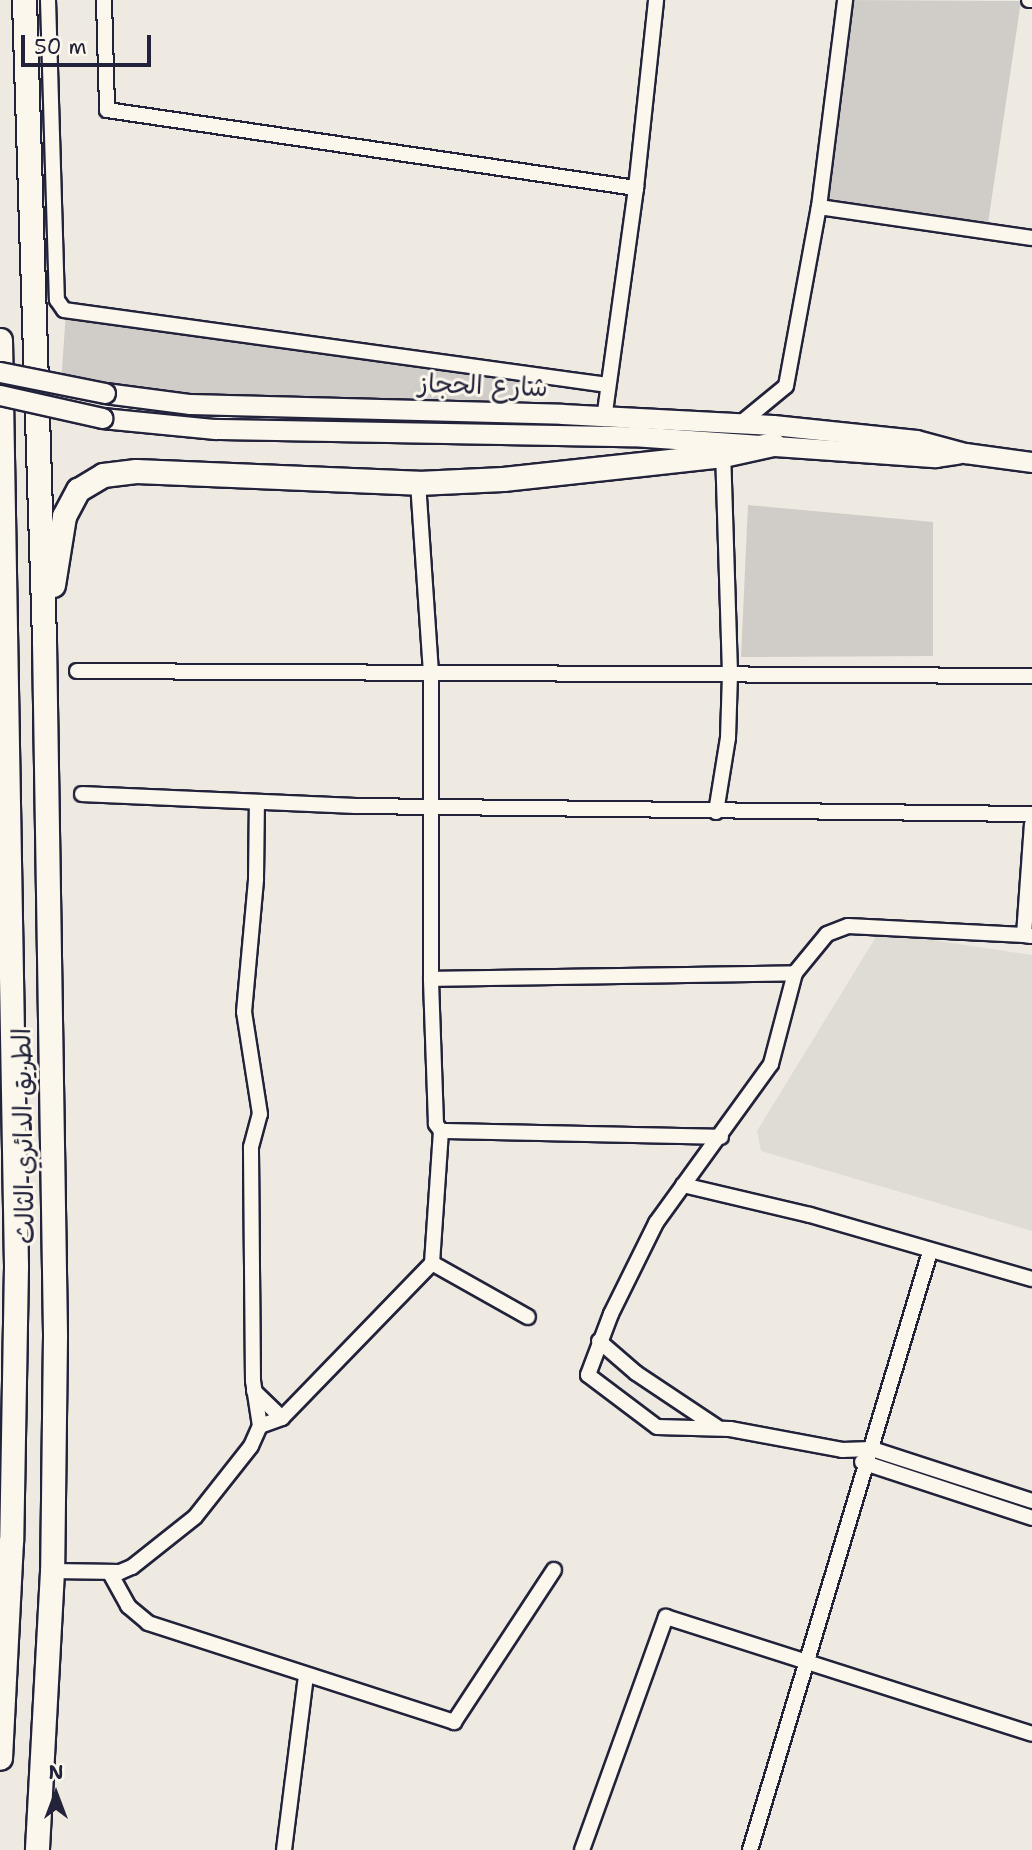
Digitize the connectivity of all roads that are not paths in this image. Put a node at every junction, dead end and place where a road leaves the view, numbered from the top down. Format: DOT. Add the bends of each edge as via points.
graph roads {
  1 [pos="24,0"];
  2 [pos="48,0"];
  3 [pos="104,0"];
  4 [pos="656,0"];
  5 [pos="845,0"];
  6 [pos="636,188"];
  7 [pos="818,208"];
  8 [pos="1032,238"];
  9 [pos="0,340"];
  10 [pos="0,372"];
  11 [pos="608,385"];
  12 [pos="0,395"];
  13 [pos="604,419"];
  14 [pos="741,423"];
  15 [pos="773,444"];
  16 [pos="965,453"];
  17 [pos="723,455"];
  18 [pos="1032,462"];
  19 [pos="418,483"];
  20 [pos="3,550"];
  21 [pos="44,641"];
  22 [pos="76,671"];
  23 [pos="431,673"];
  24 [pos="730,673"];
  25 [pos="1032,676"];
  26 [pos="82,794"];
  27 [pos="257,802"];
  28 [pos="431,806"];
  29 [pos="716,812"];
  30 [pos="1032,814"];
  31 [pos="1032,824"];
  32 [pos="1028,936"];
  33 [pos="795,973"];
  34 [pos="431,979"];
  35 [pos="441,1130"];
  36 [pos="721,1137"];
  37 [pos="683,1185"];
  38 [pos="930,1252"];
  39 [pos="432,1263"];
  40 [pos="8,1264"];
  41 [pos="1032,1279"];
  42 [pos="528,1317"];
  43 [pos="599,1341"];
  44 [pos="254,1391"];
  45 [pos="7,1418"];
  46 [pos="282,1418"];
  47 [pos="260,1426"];
  48 [pos="717,1427"];
  49 [pos="872,1449"];
  50 [pos="842,1450"];
  51 [pos="867,1465"];
  52 [pos="1032,1501"];
  53 [pos="1032,1518"];
  54 [pos="6,1542"];
  55 [pos="554,1570"];
  56 [pos="52,1572"];
  57 [pos="110,1573"];
  58 [pos="3,1650"];
  59 [pos="809,1662"];
  60 [pos="306,1675"];
  61 [pos="1032,1734"];
  62 [pos="0,1758"];
  63 [pos="37,1850"];
  64 [pos="284,1850"];
  65 [pos="582,1850"];
  66 [pos="750,1850"];
  1 -- 21 [label="highway, الطريق الدائري الثالث"];
  2 -- 11 [label="street" via="57,300 64,310"];
  3 -- 6 [label="street" via="107,110"];
  4 -- 6 [label="street"];
  5 -- 7 [label="street"];
  6 -- 11 [label="street"];
  7 -- 8 [label="street"];
  7 -- 14 [label="street" via="786,387"];
  9 -- 20 [label="highway, الطريق الدائري الثالث"];
  10 -- 13 [label="main road, شارع الحجاز, bridge" via="190,404"];
  11 -- 13 [label="street"];
  12 -- 15 [label="main road, شارع الحجاز, bridge" via="102,418 215,429 632,436"];
  13 -- 14 [label="main road, شارع الحجاز"];
  14 -- 16 [label="main road, شارع الحجاز" via="916,440"];
  15 -- 16 [label="main road, شارع الحجاز" via="935,457"];
  15 -- 17 [label="highway"];
  16 -- 18 [label="main road, شارع الحجاز"];
  17 -- 19 [label="highway" via="503,479"];
  17 -- 24 [label="street"];
  19 -- 21 [label="highway" via="136,471 103,475 78,490 64,516"];
  19 -- 23 [label="street"];
  20 -- 40 [label="highway, الطريق الدائري الثالث"];
  21 -- 56 [label="highway, الطريق الدائري الثالث" via="55,1336"];
  22 -- 23 [label="street"];
  23 -- 24 [label="street"];
  23 -- 28 [label="street"];
  24 -- 25 [label="street"];
  24 -- 29 [label="street" via="728,738"];
  26 -- 27 [label="street"];
  27 -- 28 [label="street"];
  27 -- 44 [label="street" via="256,879 244,1012 260,1114 251,1147"];
  28 -- 29 [label="street"];
  28 -- 34 [label="street"];
  29 -- 30 [label="street"];
  31 -- 32 [label="street"];
  32 -- 33 [label="street" via="848,926 827,934"];
  33 -- 34 [label="street"];
  33 -- 36 [label="street" via="774,1058"];
  34 -- 35 [label="street" via="436,1124"];
  35 -- 36 [label="street"];
  35 -- 39 [label="street"];
  36 -- 37 [label="street"];
  37 -- 38 [label="street" via="810,1215"];
  37 -- 43 [label="street" via="648,1238"];
  38 -- 41 [label="street"];
  38 -- 49 [label="street"];
  39 -- 42 [label="street"];
  39 -- 46 [label="street"];
  40 -- 45 [label="highway, الطريق الدائري الثالث"];
  43 -- 48 [label="street" via="636,1373"];
  43 -- 48 [label="street" via="588,1374 657,1427"];
  44 -- 46 [label="street"];
  44 -- 47 [label="street"];
  45 -- 54 [label="highway, الطريق الدائري الثالث"];
  46 -- 47 [label="street"];
  47 -- 57 [label="street" via="251,1446 195,1517 132,1567"];
  48 -- 50 [label="street"];
  49 -- 50 [label="street"];
  49 -- 51 [label="street"];
  49 -- 52 [label="street"];
  50 -- 51 [label="street"];
  51 -- 53 [label="street"];
  51 -- 59 [label="street"];
  54 -- 58 [label="highway, الطريق الدائري الثالث"];
  55 -- 60 [label="street" via="459,1720 448,1722"];
  56 -- 57 [label="street"];
  56 -- 63 [label="highway, الطريق الدائري الثالث"];
  57 -- 60 [label="street" via="128,1606 148,1623"];
  58 -- 62 [label="highway, الطريق الدائري الثالث"];
  59 -- 61 [label="street"];
  59 -- 65 [label="street" via="666,1617"];
  59 -- 66 [label="street"];
  60 -- 64 [label="street"];
}
